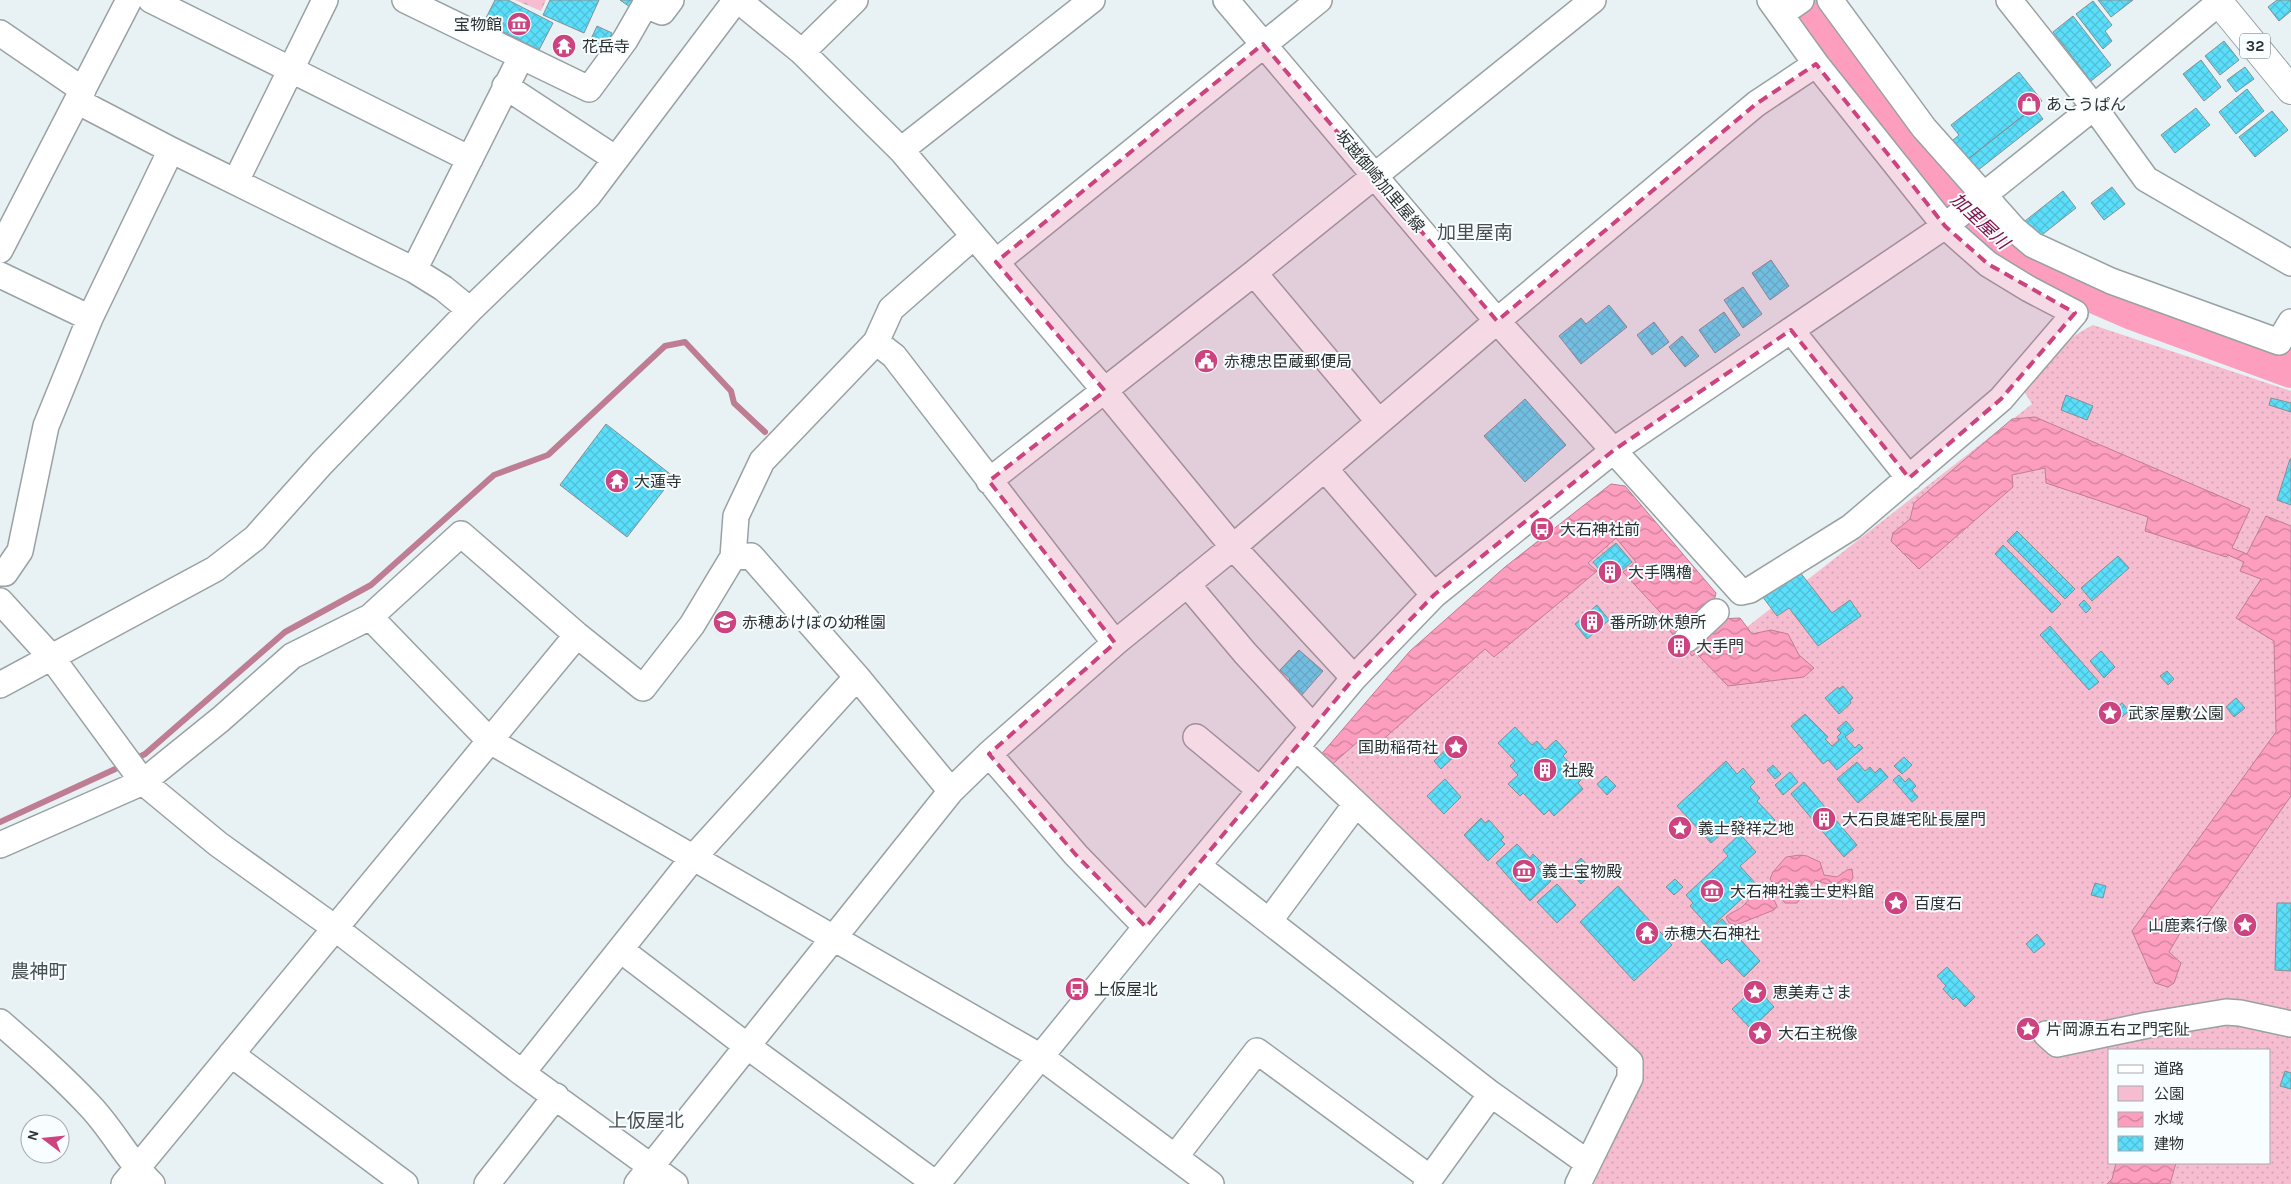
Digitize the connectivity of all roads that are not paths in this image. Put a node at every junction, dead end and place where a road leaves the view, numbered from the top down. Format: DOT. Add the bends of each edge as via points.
graph roads {
  1 [pos="129,0"];
  2 [pos="151,0"];
  3 [pos="326,0"];
  4 [pos="404,0"];
  5 [pos="671,0"];
  6 [pos="737,0"];
  7 [pos="855,0"];
  8 [pos="1092,0"];
  9 [pos="1226,0"];
  10 [pos="1319,0"];
  11 [pos="1593,0"];
  12 [pos="1801,0"];
  13 [pos="1830,0"];
  14 [pos="2009,0"];
  15 [pos="2219,1"];
  16 [pos="1775,7"];
  17 [pos="0,33"];
  18 [pos="1264,44"];
  19 [pos="802,52"];
  20 [pos="521,57"];
  21 [pos="1816,64"];
  22 [pos="292,70"];
  23 [pos="505,86"];
  24 [pos="2291,90"];
  25 [pos="80,95"];
  26 [pos="2094,107"];
  27 [pos="171,150"];
  28 [pos="901,150"];
  29 [pos="470,159"];
  30 [pos="616,159"];
  31 [pos="1375,174"];
  32 [pos="236,181"];
  33 [pos="1981,197"];
  34 [pos="1948,223"];
  35 [pos="973,237"];
  36 [pos="0,250"];
  37 [pos="996,262"];
  38 [pos="2291,263"];
  39 [pos="414,270"];
  40 [pos="1254,273"];
  41 [pos="0,276"];
  42 [pos="470,310"];
  43 [pos="90,318"];
  44 [pos="1497,321"];
  45 [pos="2291,322"];
  46 [pos="1791,330"];
  47 [pos="876,342"];
  48 [pos="1104,391"];
  49 [pos="1379,422"];
  50 [pos="1614,450"];
  51 [pos="1325,469"];
  52 [pos="1909,478"];
  53 [pos="989,481"];
  54 [pos="1233,547"];
  55 [pos="733,557"];
  56 [pos="0,573"];
  57 [pos="1187,584"];
  58 [pos="1434,595"];
  59 [pos="0,600"];
  60 [pos="1716,612"];
  61 [pos="370,617"];
  62 [pos="577,635"];
  63 [pos="1687,639"];
  64 [pos="1115,643"];
  65 [pos="52,658"];
  66 [pos="857,677"];
  67 [pos="1354,678"];
  68 [pos="0,685"];
  69 [pos="1313,727"];
  70 [pos="1196,737"];
  71 [pos="490,741"];
  72 [pos="1296,748"];
  73 [pos="988,754"];
  74 [pos="143,782"];
  75 [pos="1260,790"];
  76 [pos="951,792"];
  77 [pos="1356,804"];
  78 [pos="0,844"];
  79 [pos="693,858"];
  80 [pos="1198,866"];
  81 [pos="1270,920"];
  82 [pos="1146,927"];
  83 [pos="335,928"];
  84 [pos="834,939"];
  85 [pos="621,950"];
  86 [pos="0,1022"];
  87 [pos="2291,1024"];
  88 [pos="2046,1034"];
  89 [pos="748,1046"];
  90 [pos="231,1054"];
  91 [pos="1041,1057"];
  92 [pos="522,1072"];
  93 [pos="1491,1094"];
  94 [pos="556,1096"];
  95 [pos="1175,1157"];
  96 [pos="1583,1173"];
  97 [pos="644,1175"];
  98 [pos="138,1179"];
  99 [pos="1428,1181"];
  100 [pos="405,1184"];
  101 [pos="488,1184"];
  102 [pos="675,1184"];
  103 [pos="936,1184"];
  104 [pos="1211,1184"];
  1 -- 25 [label="street"];
  2 -- 22 [label="street"];
  3 -- 22 [label="street"];
  4 -- 20 [label="street"];
  5 -- 20 [label="street" via="662,12 645,5 625,40 589,89"];
  6 -- 19 [label="street"];
  6 -- 30 [label="street"];
  7 -- 19 [label="street"];
  8 -- 28 [label="street"];
  9 -- 18 [label="street, 坂越御崎加里屋線"];
  10 -- 18 [label="street"];
  11 -- 31 [label="street"];
  12 -- 16 [label="street"];
  13 -- 33 [label="street" via="1924,128"];
  14 -- 26 [label="street"];
  15 -- 24 [label="main road, 32"];
  15 -- 26 [label="street"];
  16 -- 21 [label="street"];
  17 -- 25 [label="street"];
  18 -- 31 [label="street, 坂越御崎加里屋線"];
  18 -- 37 [label="street"];
  19 -- 28 [label="street"];
  20 -- 23 [label="street"];
  21 -- 34 [label="street"];
  21 -- 44 [label="street" via="1756,104"];
  22 -- 29 [label="street"];
  22 -- 32 [label="street"];
  23 -- 29 [label="street"];
  23 -- 30 [label="street"];
  25 -- 27 [label="street"];
  25 -- 36 [label="street"];
  26 -- 33 [label="street"];
  26 -- 38 [label="street" via="2146,179"];
  27 -- 32 [label="street"];
  27 -- 43 [label="street"];
  28 -- 35 [label="street"];
  29 -- 39 [label="street"];
  30 -- 42 [label="street" via="588,196"];
  31 -- 40 [label="street"];
  31 -- 44 [label="street, 坂越御崎加里屋線"];
  32 -- 39 [label="street"];
  33 -- 34 [label="street"];
  33 -- 45 [label="street" via="2033,245 2111,282 2279,342"];
  34 -- 46 [label="street"];
  34 -- 52 [label="street" via="1988,264 2075,313 2002,399"];
  35 -- 37 [label="street"];
  35 -- 47 [label="street" via="891,310"];
  37 -- 48 [label="street"];
  39 -- 42 [label="street"];
  40 -- 48 [label="street"];
  40 -- 49 [label="street"];
  41 -- 43 [label="street"];
  42 -- 65 [label="street" via="322,463 255,538 215,569"];
  43 -- 56 [label="street" via="46,426 20,551 5,573"];
  44 -- 49 [label="street"];
  44 -- 50 [label="street, 坂越御崎加里屋線"];
  46 -- 50 [label="street"];
  46 -- 52 [label="street"];
  47 -- 53 [label="street" via="894,356"];
  47 -- 55 [label="street" via="762,461 736,516"];
  48 -- 53 [label="street"];
  48 -- 54 [label="street"];
  49 -- 51 [label="street"];
  50 -- 52 [label="street, 坂越御崎加里屋線" via="1741,592 1750,590 1851,527"];
  50 -- 58 [label="street"];
  51 -- 54 [label="street"];
  51 -- 58 [label="street"];
  53 -- 64 [label="street"];
  54 -- 57 [label="street"];
  54 -- 67 [label="street"];
  55 -- 62 [label="street" via="692,625 643,688"];
  55 -- 66 [label="street" via="751,556"];
  57 -- 64 [label="street"];
  57 -- 69 [label="street"];
  58 -- 67 [label="street"];
  59 -- 65 [label="street"];
  60 -- 63 [label="street"];
  61 -- 62 [label="street" via="461,534"];
  61 -- 71 [label="street"];
  61 -- 74 [label="street" via="292,656"];
  62 -- 71 [label="street"];
  64 -- 73 [label="street"];
  65 -- 68 [label="street"];
  65 -- 74 [label="street"];
  66 -- 76 [label="street"];
  66 -- 79 [label="street"];
  67 -- 69 [label="street"];
  69 -- 72 [label="street"];
  70 -- 75 [label="street"];
  71 -- 79 [label="street"];
  71 -- 83 [label="street"];
  72 -- 75 [label="street"];
  72 -- 77 [label="street"];
  73 -- 76 [label="street"];
  73 -- 82 [label="street" via="1076,856"];
  74 -- 78 [label="street"];
  74 -- 83 [label="street" via="218,844"];
  75 -- 80 [label="street"];
  76 -- 84 [label="street"];
  77 -- 81 [label="street"];
  77 -- 96 [label="street" via="1630,1062 1630,1078"];
  79 -- 84 [label="street"];
  79 -- 85 [label="street"];
  80 -- 81 [label="street"];
  80 -- 82 [label="street"];
  81 -- 93 [label="street"];
  82 -- 91 [label="street"];
  83 -- 90 [label="street"];
  83 -- 92 [label="street"];
  84 -- 89 [label="street"];
  84 -- 91 [label="street"];
  85 -- 89 [label="street"];
  85 -- 92 [label="street"];
  86 -- 98 [label="street" via="91,1107"];
  87 -- 88 [label="street" via="2226,1012 2148,1024 2057,1044"];
  89 -- 97 [label="street"];
  89 -- 103 [label="street"];
  90 -- 98 [label="street"];
  90 -- 100 [label="street"];
  91 -- 95 [label="street"];
  91 -- 103 [label="street"];
  92 -- 94 [label="street"];
  93 -- 96 [label="street"];
  93 -- 99 [label="street"];
  94 -- 97 [label="street"];
  94 -- 101 [label="street"];
  95 -- 99 [label="street" via="1257,1051"];
  95 -- 104 [label="street"];
  97 -- 102 [label="street"];
}
